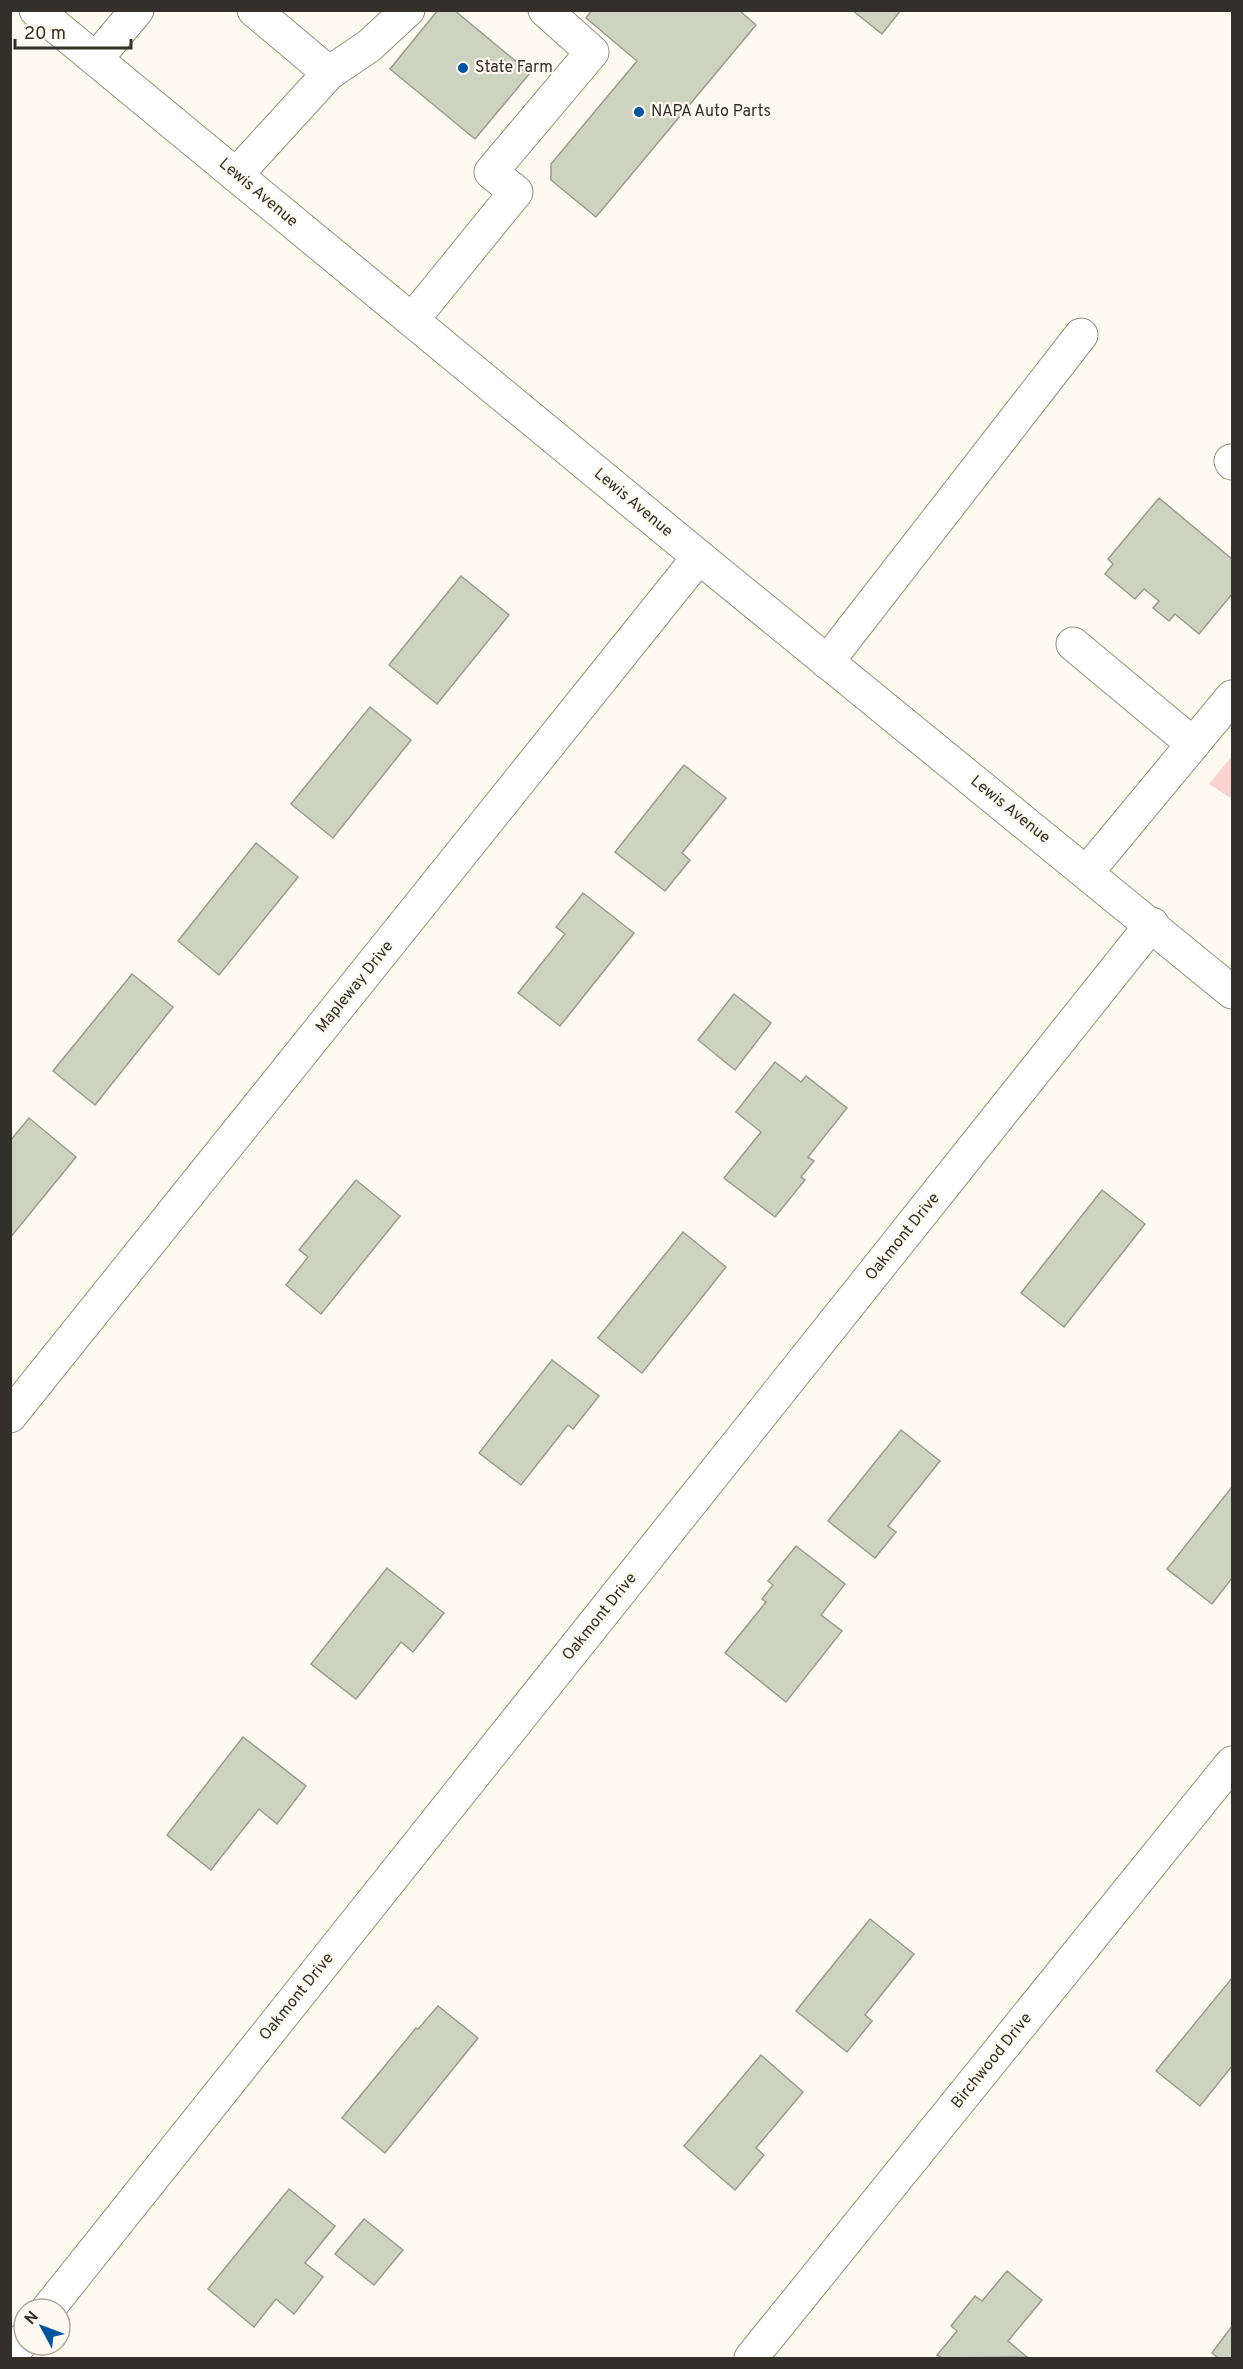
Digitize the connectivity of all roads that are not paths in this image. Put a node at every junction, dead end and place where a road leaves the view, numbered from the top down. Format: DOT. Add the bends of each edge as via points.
graph roads {
  1 [pos="36,10"];
  2 [pos="136,10"];
  3 [pos="254,10"];
  4 [pos="408,10"];
  5 [pos="544,10"];
  6 [pos="96,59"];
  7 [pos="329,73"];
  8 [pos="236,175"];
  9 [pos="412,320"];
  10 [pos="1081,335"];
  11 [pos="699,558"];
  12 [pos="1073,644"];
  13 [pos="827,662"];
  14 [pos="1233,697"];
  15 [pos="1193,744"];
  16 [pos="1087,872"];
  17 [pos="1152,924"];
  18 [pos="1233,992"];
  19 [pos="10,1416"];
  20 [pos="1233,1763"];
  21 [pos="58,2297"];
  22 [pos="751,2358"];
  1 -- 6 [label="street, Lewis Avenue"];
  2 -- 6 [label="street"];
  3 -- 7 [label="street"];
  4 -- 7 [label="street" via="369,46"];
  5 -- 9 [label="street" via="592,52 491,172 516,192"];
  6 -- 8 [label="street, Lewis Avenue"];
  7 -- 8 [label="street"];
  8 -- 9 [label="street, Lewis Avenue"];
  9 -- 11 [label="street, Lewis Avenue"];
  10 -- 13 [label="street"];
  11 -- 13 [label="street, Lewis Avenue"];
  11 -- 19 [label="street, Mapleway Drive"];
  12 -- 15 [label="street"];
  13 -- 16 [label="street, Lewis Avenue"];
  14 -- 15 [label="street"];
  15 -- 16 [label="street"];
  16 -- 17 [label="street, Lewis Avenue"];
  17 -- 18 [label="street, Lewis Avenue"];
  17 -- 21 [label="street, Oakmont Drive"];
  20 -- 22 [label="street, Birchwood Drive"];
}
